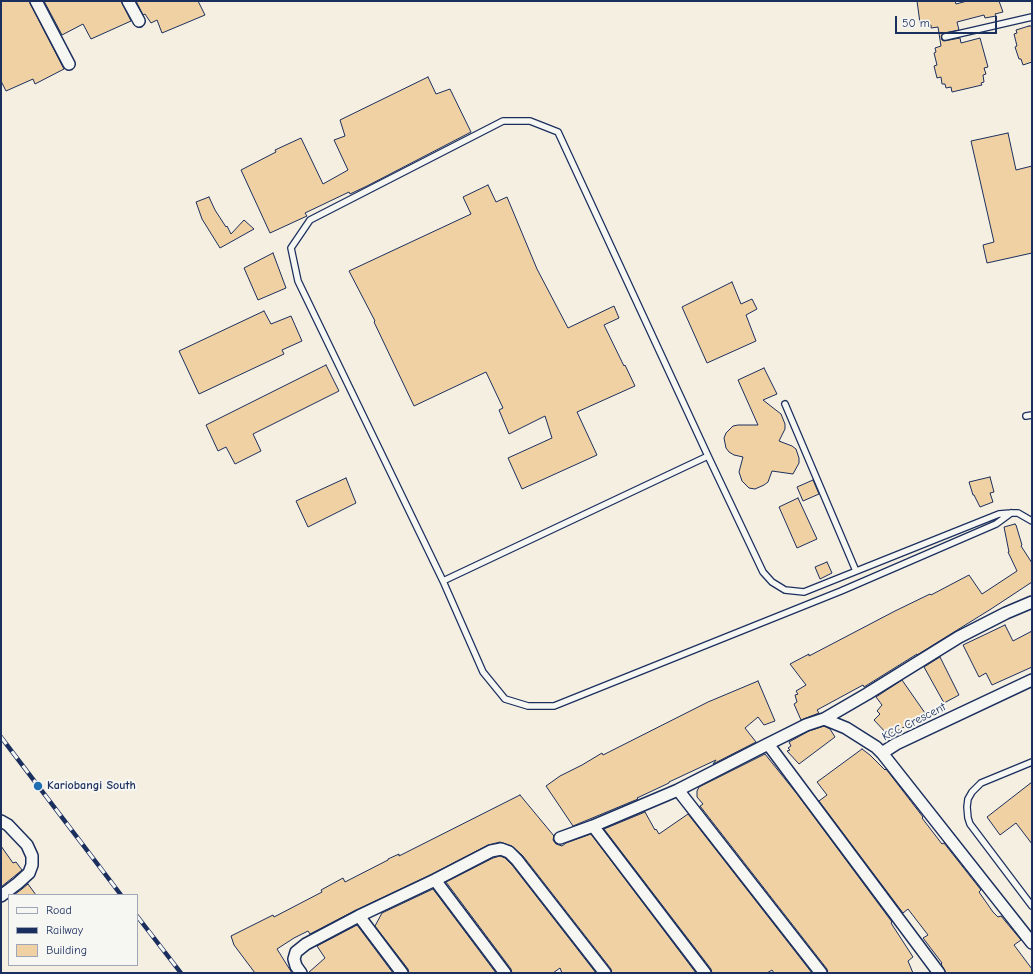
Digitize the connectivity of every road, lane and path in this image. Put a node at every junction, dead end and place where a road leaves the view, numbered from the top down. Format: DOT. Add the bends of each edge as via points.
graph roads {
  1 [pos="36,1"];
  2 [pos="128,1"];
  3 [pos="1032,17"];
  4 [pos="139,21"];
  5 [pos="945,37"];
  6 [pos="69,64"];
  7 [pos="785,404"];
  8 [pos="708,456"];
  9 [pos="1011,513"];
  10 [pos="1032,521"];
  11 [pos="856,571"];
  12 [pos="443,580"];
  13 [pos="1032,602"];
  14 [pos="1032,680"];
  15 [pos="824,719"];
  16 [pos="768,744"];
  17 [pos="882,753"];
  18 [pos="1032,762"];
  19 [pos="678,790"];
  20 [pos="1,821"];
  21 [pos="593,826"];
  22 [pos="560,838"];
  23 [pos="435,880"];
  24 [pos="1,896"];
  25 [pos="1032,906"];
  26 [pos="359,916"];
  27 [pos="1032,943"];
  28 [pos="301,973"];
  29 [pos="402,973"];
  30 [pos="505,973"];
  31 [pos="605,973"];
  32 [pos="705,973"];
  33 [pos="821,973"];
  34 [pos="939,973"];
  1 -- 6 [label="street"];
  2 -- 4 [label="street"];
  3 -- 5 [label="lane"];
  7 -- 11 [label="lane"];
  8 -- 11 [label="lane" via="763,572 772,582 785,590 804,592"];
  8 -- 12 [label="lane"];
  8 -- 12 [label="lane" via="558,132 530,120 503,121 310,220 291,248 298,280"];
  9 -- 10 [label="lane" via="1018,513"];
  9 -- 11 [label="lane" via="999,514"];
  9 -- 12 [label="lane" via="996,524 841,591 554,706 528,706 505,699 483,672"];
  13 -- 15 [label="street" via="959,637"];
  14 -- 17 [label="street, KCC Crescent"];
  15 -- 16 [label="street"];
  15 -- 17 [label="street, KCC Crescent" via="846,728"];
  16 -- 19 [label="street"];
  16 -- 34 [label="street"];
  17 -- 27 [label="street"];
  18 -- 25 [label="lane" via="981,783 968,798 967,807 970,824"];
  19 -- 21 [label="street"];
  19 -- 33 [label="street"];
  20 -- 24 [label="street" via="26,845 32,856 29,873"];
  21 -- 22 [label="street"];
  21 -- 32 [label="street"];
  23 -- 26 [label="street"];
  23 -- 30 [label="street"];
  23 -- 31 [label="street" via="491,851 509,852"];
  26 -- 28 [label="street" via="296,952 294,959"];
  26 -- 29 [label="street"];
}
